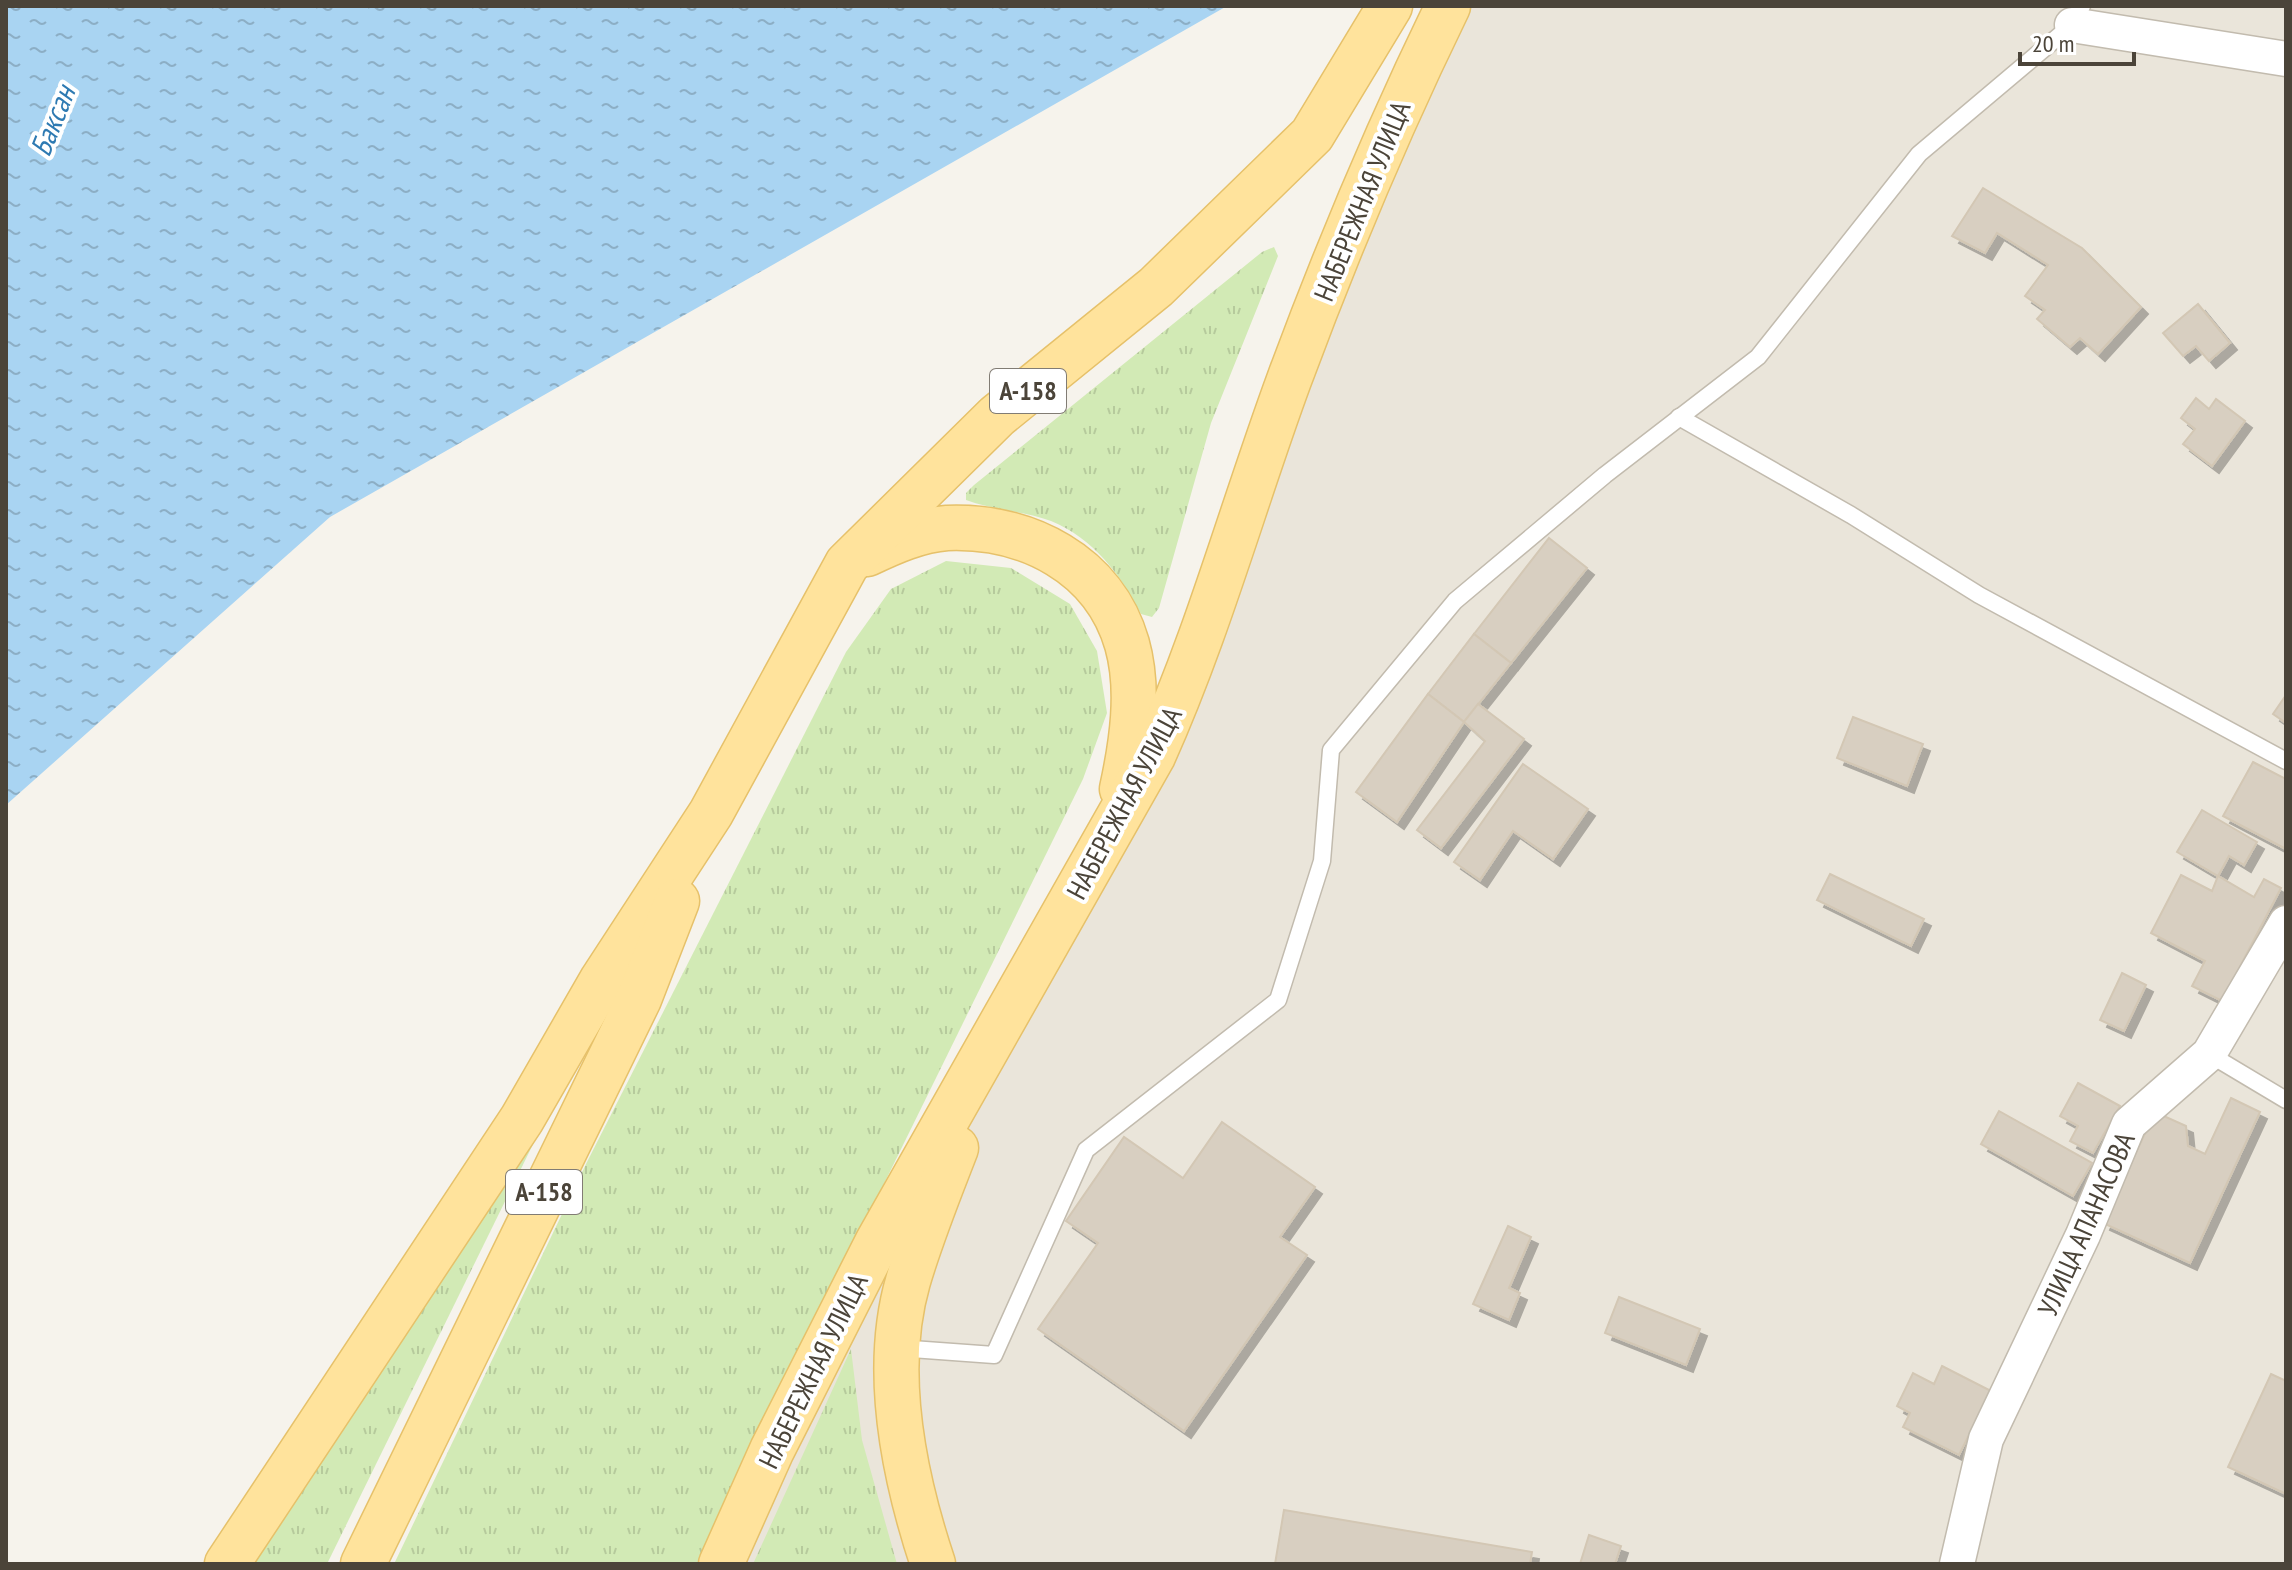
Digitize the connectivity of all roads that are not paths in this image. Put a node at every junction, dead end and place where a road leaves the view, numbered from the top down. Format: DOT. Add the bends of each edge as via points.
graph roads {
  1 [pos="1390,6"];
  2 [pos="1448,6"];
  3 [pos="2077,16"];
  4 [pos="2286,59"];
  5 [pos="1679,417"];
  6 [pos="847,564"];
  7 [pos="2286,761"];
  8 [pos="711,813"];
  9 [pos="1115,826"];
  10 [pos="2286,923"];
  11 [pos="1003,1024"];
  12 [pos="2209,1054"];
  13 [pos="2286,1100"];
  14 [pos="897,1348"];
  15 [pos="227,1564"];
  16 [pos="363,1564"];
  17 [pos="721,1564"];
  18 [pos="933,1564"];
  19 [pos="1957,1564"];
  1 -- 6 [label="main road, А-158" via="1312,135 1156,287 997,416"];
  2 -- 9 [label="main road, НАБЕРЕЖНАЯ УЛИЦА" via="1399,108 1289,379 1189,675"];
  3 -- 4 [label="street"];
  3 -- 5 [label="lane" via="1919,154 1758,357"];
  5 -- 7 [label="lane" via="1979,595"];
  5 -- 14 [label="lane" via="1455,601 1331,750 1322,861 1278,1000 1086,1150 994,1355"];
  6 -- 8 [label="main road, А-158"];
  6 -- 9 [label="main road" via="899,539 946,528 1036,541 1077,564 1111,604 1127,644 1133,691 1129,753"];
  8 -- 15 [label="main road" via="602,980 522,1119"];
  8 -- 16 [label="main road, А-158" via="639,999"];
  9 -- 11 [label="main road, НАБЕРЕЖНАЯ УЛИЦА"];
  10 -- 12 [label="street, УЛИЦА АПАНАСОВА"];
  11 -- 14 [label="main road" via="907,1283"];
  11 -- 17 [label="main road, НАБЕРЕЖНАЯ УЛИЦА" via="878,1241"];
  12 -- 13 [label="lane"];
  12 -- 19 [label="street, УЛИЦА АПАНАСОВА" via="2129,1124 1986,1439"];
  14 -- 18 [label="main road" via="902,1432 917,1515"];
}
